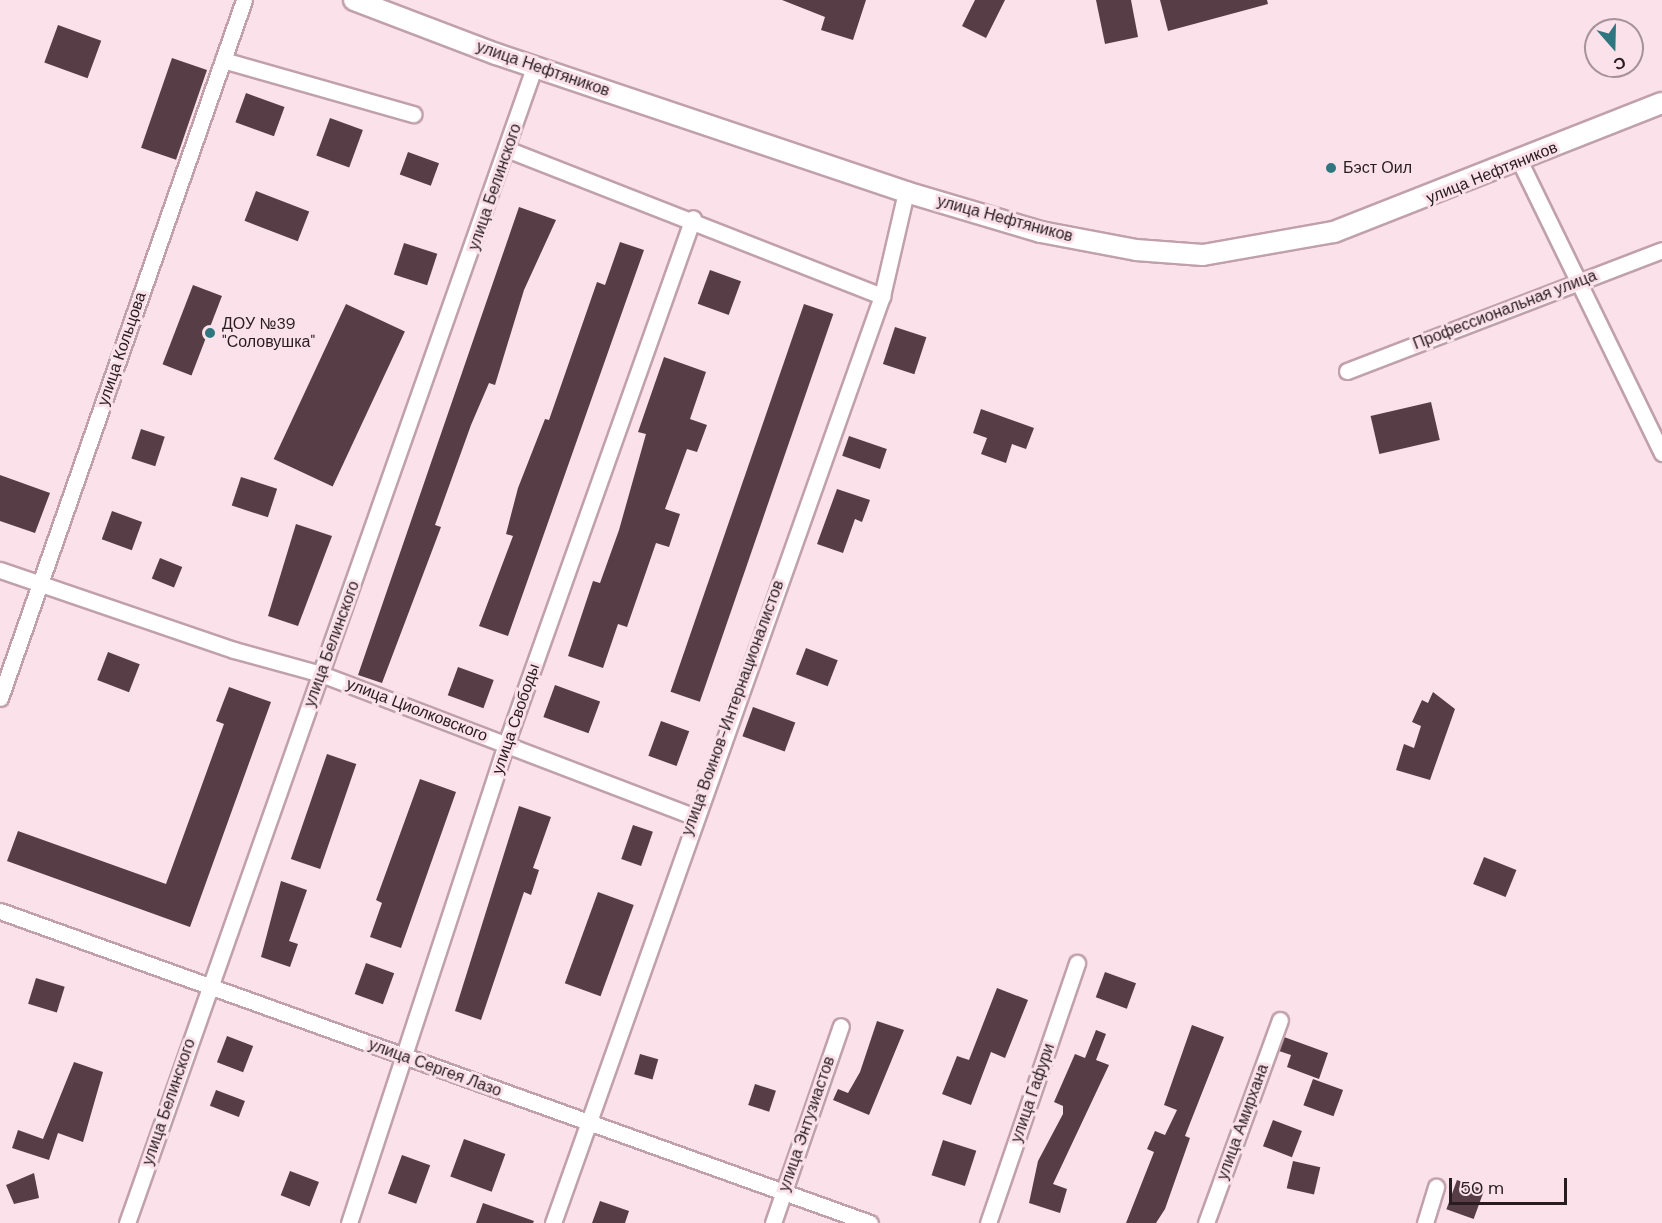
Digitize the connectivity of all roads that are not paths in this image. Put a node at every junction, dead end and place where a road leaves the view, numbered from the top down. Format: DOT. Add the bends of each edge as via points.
graph roads {
  1 [pos="244,0"];
  2 [pos="354,0"];
  3 [pos="223,60"];
  4 [pos="535,65"];
  5 [pos="1662,103"];
  6 [pos="413,114"];
  7 [pos="509,150"];
  8 [pos="1520,162"];
  9 [pos="906,192"];
  10 [pos="693,218"];
  11 [pos="1662,250"];
  12 [pos="1581,281"];
  13 [pos="882,296"];
  14 [pos="1347,370"];
  15 [pos="1662,453"];
  16 [pos="0,570"];
  17 [pos="40,584"];
  18 [pos="321,674"];
  19 [pos="0,698"];
  20 [pos="506,744"];
  21 [pos="693,816"];
  22 [pos="0,911"];
  23 [pos="1077,963"];
  24 [pos="208,988"];
  25 [pos="1280,1020"];
  26 [pos="841,1026"];
  27 [pos="406,1057"];
  28 [pos="588,1126"];
  29 [pos="1436,1187"];
  30 [pos="783,1196"];
  31 [pos="127,1223"];
  32 [pos="349,1223"];
  33 [pos="553,1223"];
  34 [pos="773,1223"];
  35 [pos="870,1223"];
  36 [pos="988,1223"];
  37 [pos="1206,1223"];
  38 [pos="1425,1223"];
  1 -- 3 [label="street, улица Кольцова"];
  2 -- 4 [label="main road, улица Нефтяников"];
  3 -- 6 [label="street"];
  3 -- 17 [label="street, улица Кольцова"];
  4 -- 7 [label="street, улица Белинского"];
  4 -- 9 [label="main road, улица Нефтяников"];
  5 -- 8 [label="main road, улица Нефтяников"];
  7 -- 10 [label="street"];
  7 -- 18 [label="street, улица Белинского"];
  8 -- 9 [label="main road, улица Нефтяников" via="1334,232 1203,255 1136,250 1041,232"];
  8 -- 12 [label="street"];
  9 -- 13 [label="street, улица Воинов-Интернационалистов"];
  10 -- 13 [label="street"];
  10 -- 20 [label="street, улица Свободы"];
  11 -- 12 [label="street, Профессиональная улица"];
  12 -- 14 [label="street, Профессиональная улица"];
  12 -- 15 [label="street"];
  13 -- 21 [label="street, улица Воинов-Интернационалистов"];
  16 -- 17 [label="street, улица Циолковского"];
  17 -- 18 [label="street, улица Циолковского" via="234,651"];
  17 -- 19 [label="street, улица Кольцова"];
  18 -- 20 [label="street, улица Циолковского"];
  18 -- 24 [label="street, улица Белинского"];
  20 -- 21 [label="street, улица Циолковского"];
  20 -- 27 [label="street, улица Свободы"];
  21 -- 28 [label="street, улица Воинов-Интернационалистов"];
  22 -- 24 [label="street, улица Сергея Лазо"];
  23 -- 36 [label="street, улица Гафури"];
  24 -- 27 [label="street, улица Сергея Лазо"];
  24 -- 31 [label="street, улица Белинского"];
  25 -- 37 [label="street, улица Амирхана"];
  26 -- 30 [label="street, улица Энтузиастов"];
  27 -- 28 [label="street, улица Сергея Лазо"];
  27 -- 32 [label="street, улица Свободы"];
  28 -- 30 [label="street, улица Сергея Лазо"];
  28 -- 33 [label="street, улица Воинов-Интернационалистов"];
  29 -- 38 [label="street"];
  30 -- 34 [label="street, улица Энтузиастов"];
  30 -- 35 [label="street, улица Сергея Лазо"];
}
